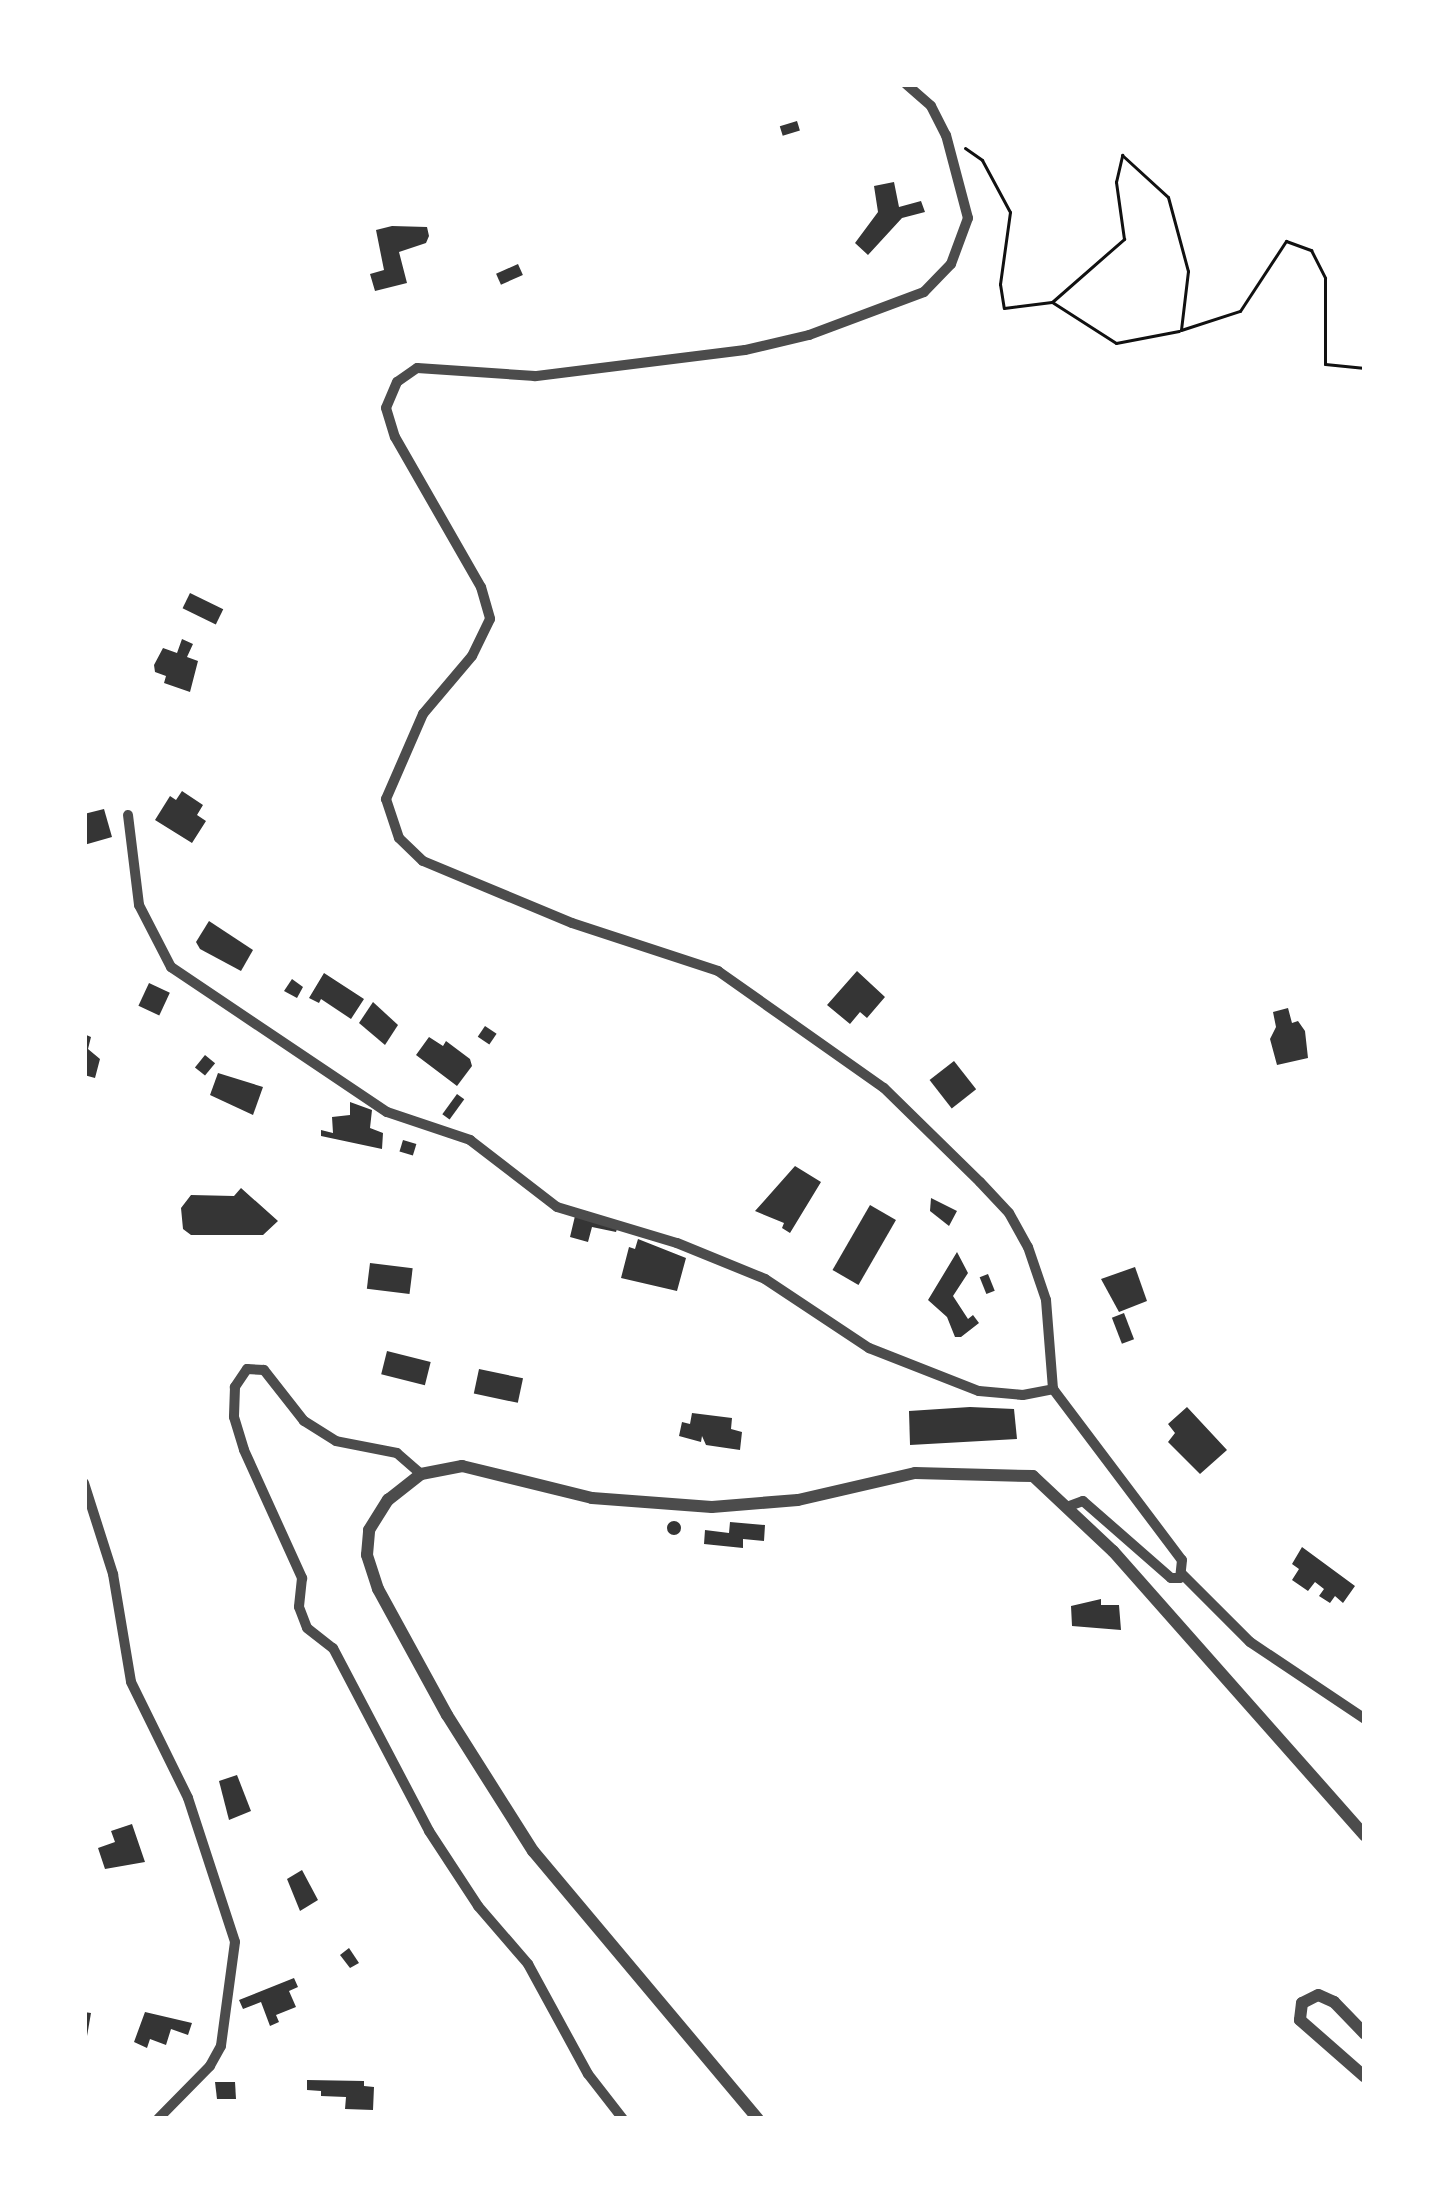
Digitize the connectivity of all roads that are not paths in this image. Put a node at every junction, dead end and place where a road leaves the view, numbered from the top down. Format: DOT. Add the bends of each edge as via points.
graph roads {
  1 [pos="906,84"];
  2 [pos="128,815"];
  3 [pos="1053,1389"];
  4 [pos="421,1474"];
  5 [pos="84,1483"];
  6 [pos="1069,1506"];
  7 [pos="1182,1574"];
  8 [pos="1365,1719"];
  9 [pos="1365,1836"];
  10 [pos="1365,2034"];
  11 [pos="1365,2077"];
  12 [pos="158,2119"];
  13 [pos="622,2119"];
  14 [pos="758,2119"];
  1 -- 3 [label="street" via="931,106 946,135 968,218 951,264 924,292 745,350 535,376 418,368 397,382 386,408 395,437 481,587 490,619 472,656 423,714 386,799 399,838 422,860 572,923 718,971 884,1088 1009,1213 1046,1300"];
  2 -- 3 [label="street" via="139,905 171,968 388,1112 470,1140 557,1207 765,1279 868,1348 980,1391"];
  3 -- 7 [label="street" via="1182,1560"];
  4 -- 6 [label="street" via="462,1466 592,1498 712,1507 798,1500 915,1473 1000,1471 1034,1476"];
  4 -- 13 [label="street" via="397,1453 336,1441 304,1420 264,1370 247,1369 235,1387 234,1417 302,1578 298,1607 307,1628 333,1648 429,1831 528,1964"];
  4 -- 14 [label="street" via="388,1500 369,1530 378,1589 533,1851"];
  5 -- 12 [label="street" via="113,1574 131,1682 188,1798 235,1942 221,2046"];
  6 -- 7 [label="street" via="1083,1501 1172,1578"];
  6 -- 9 [label="street"];
  7 -- 8 [label="street" via="1250,1642"];
  10 -- 11 [label="street" via="1334,2002 1318,1995 1302,2003 1300,2020"];
}
